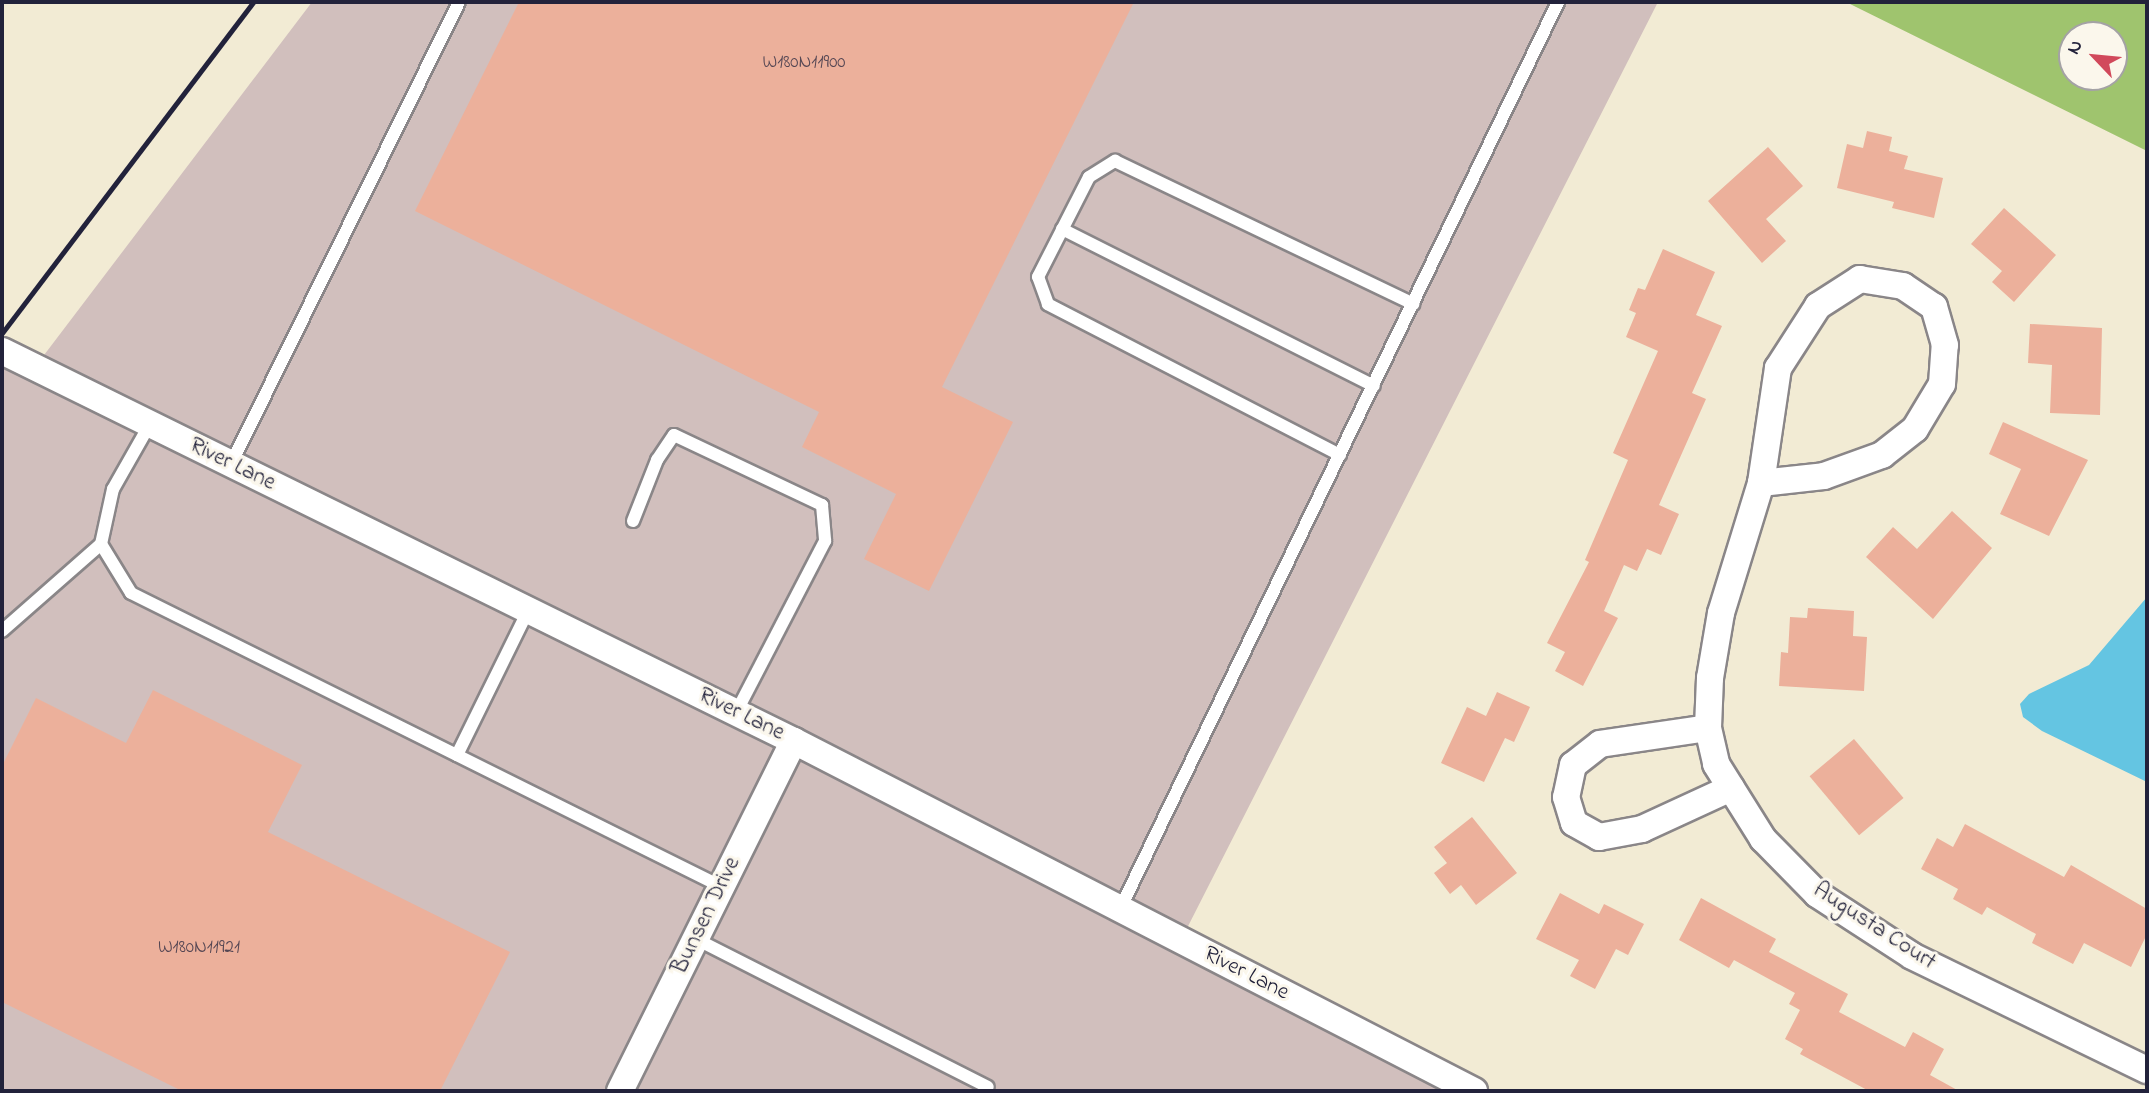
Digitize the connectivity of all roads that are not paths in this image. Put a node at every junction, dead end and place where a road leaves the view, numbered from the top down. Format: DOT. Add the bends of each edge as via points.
graph roads {
  1 [pos="460,2"];
  2 [pos="1558,2"];
  3 [pos="1062,229"];
  4 [pos="1413,304"];
  5 [pos="2,351"];
  6 [pos="1374,386"];
  7 [pos="150,424"];
  8 [pos="1340,455"];
  9 [pos="231,464"];
  10 [pos="1761,483"];
  11 [pos="633,521"];
  12 [pos="102,544"];
  13 [pos="528,611"];
  14 [pos="2,631"];
  15 [pos="736,713"];
  16 [pos="1708,728"];
  17 [pos="794,741"];
  18 [pos="457,755"];
  19 [pos="1731,788"];
  20 [pos="722,887"];
  21 [pos="1120,909"];
  22 [pos="696,939"];
  23 [pos="2147,1070"];
  24 [pos="988,1087"];
  25 [pos="620,1091"];
  26 [pos="1474,1091"];
  1 -- 9 [label="lane"];
  2 -- 4 [label="lane"];
  3 -- 4 [label="lane" via="1089,177 1115,161"];
  3 -- 6 [label="lane"];
  3 -- 8 [label="lane" via="1038,277 1048,304"];
  4 -- 6 [label="lane"];
  5 -- 7 [label="street, River Lane"];
  6 -- 8 [label="lane"];
  7 -- 9 [label="street, River Lane"];
  7 -- 12 [label="lane" via="113,488"];
  8 -- 21 [label="lane"];
  9 -- 13 [label="street, River Lane"];
  10 -- 10 [label="street, Augusta Court" via="1824,476 1882,455 1915,429 1942,384 1945,345 1934,307 1903,286 1860,279 1818,306 1778,368"];
  10 -- 16 [label="street, Augusta Court" via="1721,613 1710,678"];
  11 -- 15 [label="lane" via="657,460 674,435 822,505 825,541"];
  12 -- 14 [label="lane"];
  12 -- 18 [label="lane" via="131,593"];
  13 -- 15 [label="street, River Lane"];
  13 -- 18 [label="lane"];
  15 -- 17 [label="street, River Lane"];
  16 -- 19 [label="street, Augusta Court" via="1716,764"];
  16 -- 19 [label="street" via="1600,744 1573,765 1566,797 1574,822 1599,837 1642,829"];
  17 -- 20 [label="street, Bunsen Drive"];
  17 -- 21 [label="street, River Lane"];
  18 -- 20 [label="lane"];
  19 -- 23 [label="street, Augusta Court" via="1763,839 1817,894 1912,956"];
  20 -- 22 [label="street, Bunsen Drive"];
  21 -- 26 [label="street, River Lane"];
  22 -- 24 [label="lane"];
  22 -- 25 [label="street, Bunsen Drive"];
}
